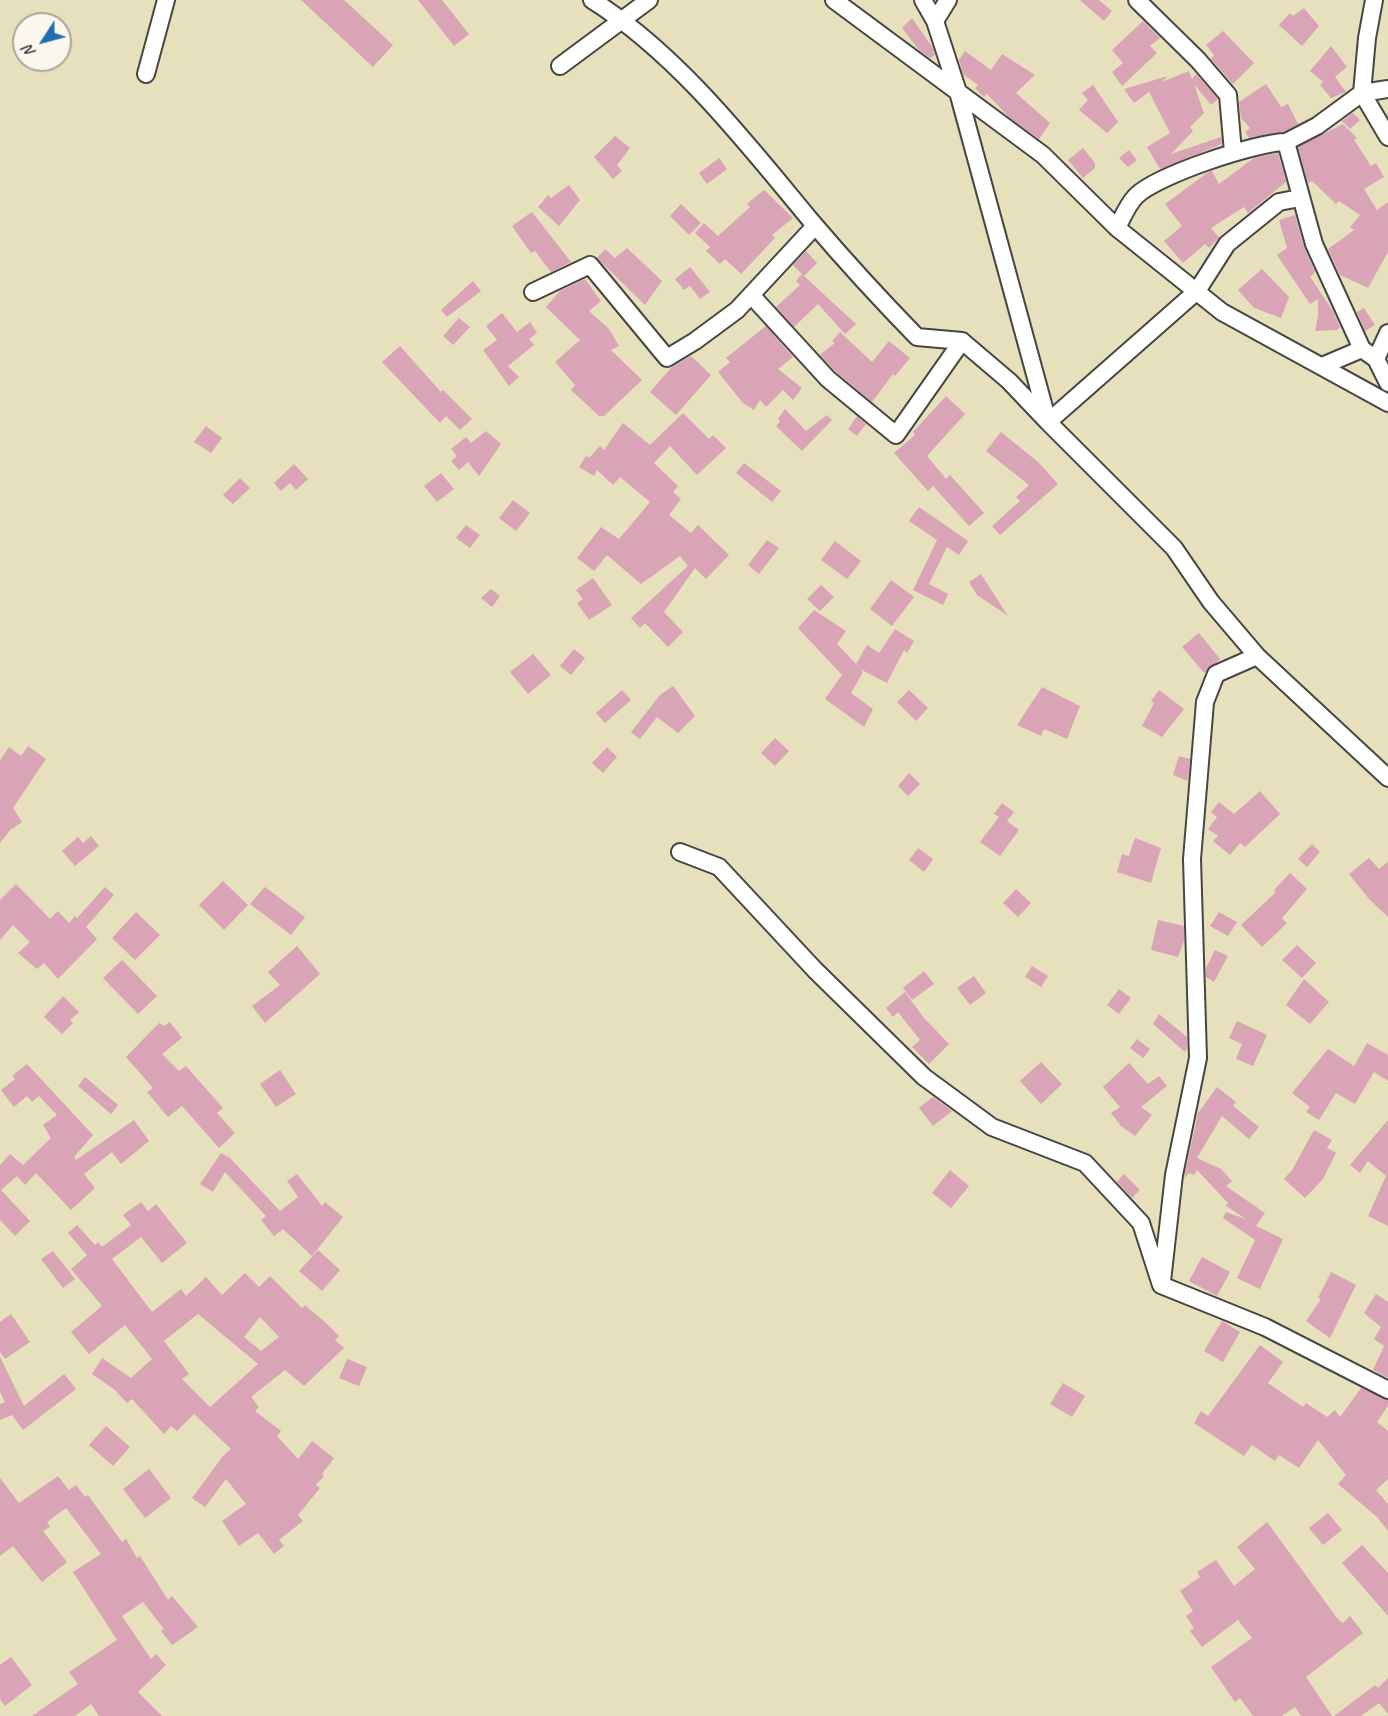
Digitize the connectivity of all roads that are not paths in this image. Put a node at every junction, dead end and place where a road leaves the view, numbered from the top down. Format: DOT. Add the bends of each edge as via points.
graph roads {
  1 [pos="166,0"];
  2 [pos="592,0"];
  3 [pos="649,0"];
  4 [pos="834,0"];
  5 [pos="923,0"];
  6 [pos="948,0"];
  7 [pos="1137,0"];
  8 [pos="1374,0"];
  9 [pos="624,20"];
  10 [pos="935,21"];
  11 [pos="560,66"];
  12 [pos="146,74"];
  13 [pos="1388,89"];
  14 [pos="958,92"];
  15 [pos="1362,93"];
  16 [pos="1388,137"];
  17 [pos="1286,142"];
  18 [pos="1233,152"];
  19 [pos="1300,198"];
  20 [pos="815,226"];
  21 [pos="1117,228"];
  22 [pos="1197,291"];
  23 [pos="533,292"];
  24 [pos="752,296"];
  25 [pos="1388,333"];
  26 [pos="962,341"];
  27 [pos="1362,349"];
  28 [pos="1376,359"];
  29 [pos="1322,366"];
  30 [pos="1388,383"];
  31 [pos="1388,403"];
  32 [pos="1048,422"];
  33 [pos="1257,656"];
  34 [pos="1388,778"];
  35 [pos="680,852"];
  36 [pos="1161,1285"];
  37 [pos="1388,1390"];
  1 -- 12 [label="street"];
  2 -- 9 [label="street"];
  3 -- 9 [label="street"];
  4 -- 14 [label="street"];
  5 -- 10 [label="street"];
  6 -- 10 [label="street"];
  7 -- 18 [label="street" via="1228,96"];
  8 -- 15 [label="street"];
  9 -- 11 [label="street"];
  9 -- 20 [label="street" via="722,114"];
  10 -- 14 [label="street"];
  13 -- 15 [label="street"];
  14 -- 21 [label="street" via="1043,155"];
  14 -- 32 [label="street"];
  15 -- 16 [label="street"];
  15 -- 17 [label="street" via="1317,126"];
  17 -- 18 [label="street"];
  17 -- 19 [label="street"];
  18 -- 21 [label="street" via="1177,173 1136,196"];
  19 -- 22 [label="street" via="1279,202 1227,244"];
  19 -- 27 [label="street" via="1314,244"];
  20 -- 24 [label="street"];
  20 -- 26 [label="street" via="917,337"];
  21 -- 22 [label="street"];
  22 -- 29 [label="street" via="1222,312"];
  22 -- 32 [label="street"];
  23 -- 24 [label="street" via="590,265 667,358"];
  24 -- 26 [label="street" via="828,379 896,435"];
  25 -- 28 [label="street"];
  26 -- 32 [label="street" via="1009,381"];
  27 -- 28 [label="street"];
  27 -- 29 [label="street"];
  28 -- 30 [label="street"];
  29 -- 31 [label="street"];
  32 -- 33 [label="street" via="1174,548 1210,602"];
  33 -- 34 [label="street"];
  33 -- 36 [label="street" via="1216,674 1205,702 1192,859 1198,1058 1174,1175"];
  35 -- 36 [label="street" via="719,867 815,970 924,1077 992,1127 1085,1163 1141,1223"];
  36 -- 37 [label="street" via="1265,1327"];
}
